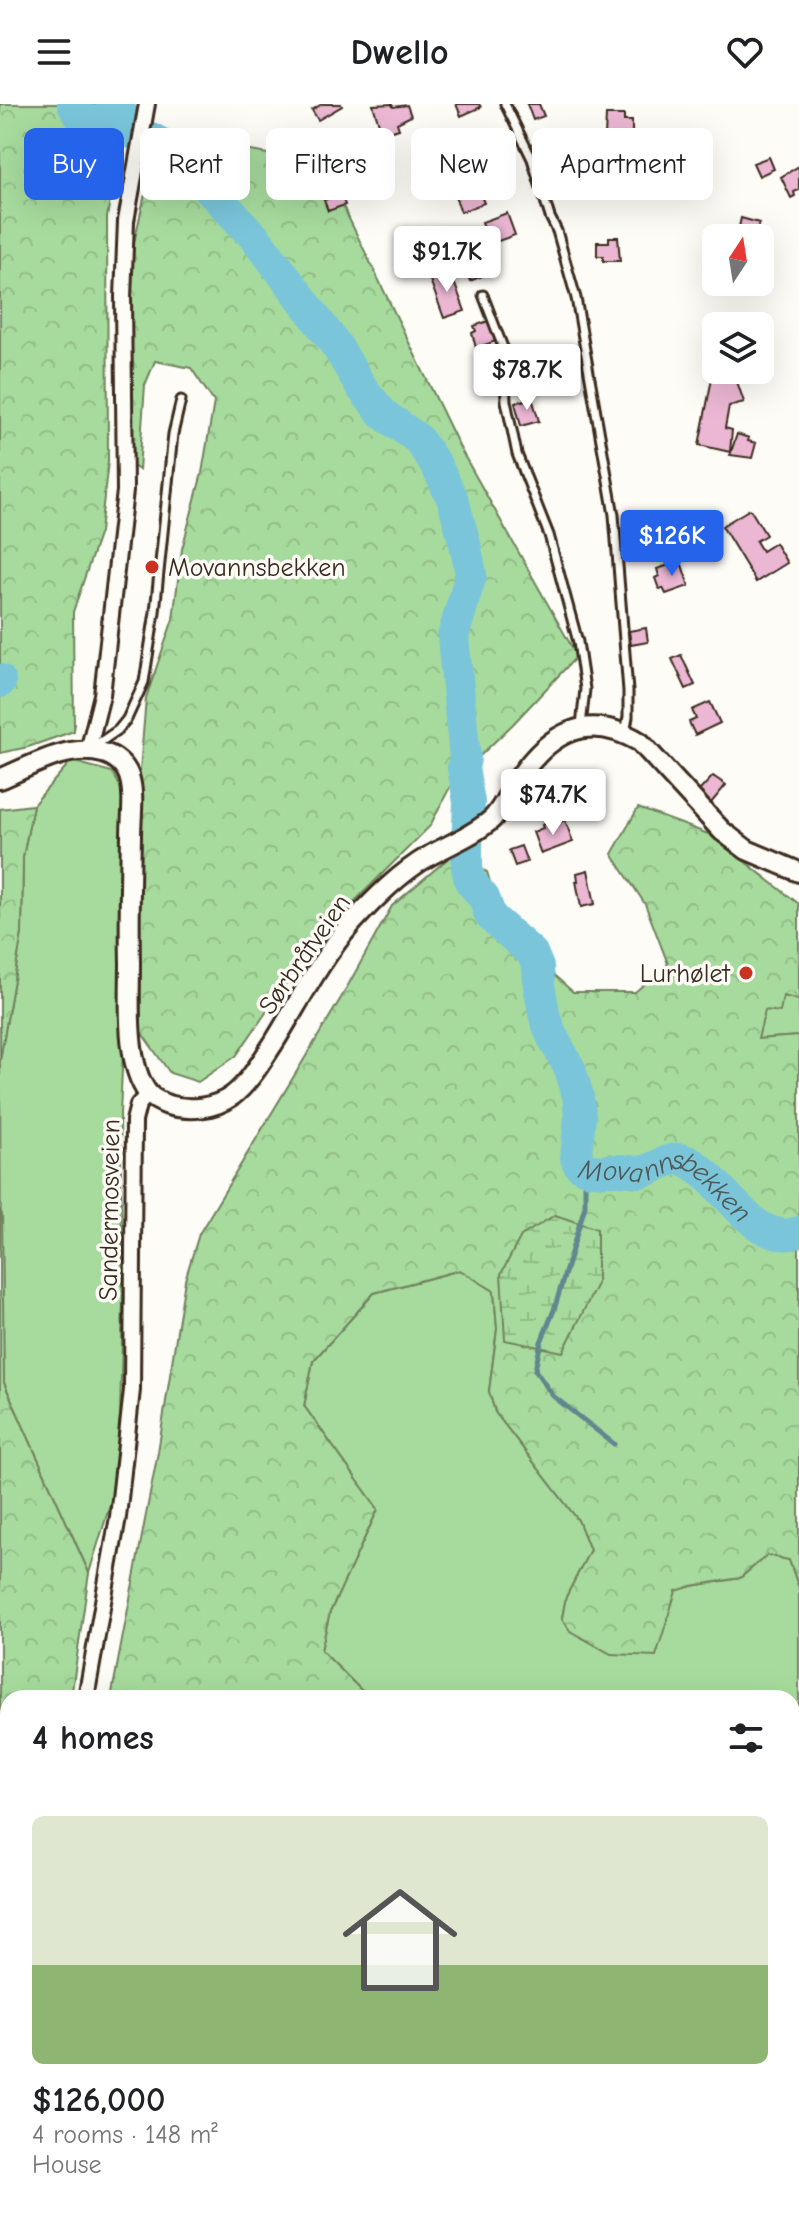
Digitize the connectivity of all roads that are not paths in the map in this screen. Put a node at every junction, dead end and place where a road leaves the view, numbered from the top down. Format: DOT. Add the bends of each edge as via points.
graph roads {
  1 [pos="147,104"];
  2 [pos="505,104"];
  3 [pos="483,295"];
  4 [pos="181,400"];
  5 [pos="580,728"];
  6 [pos="625,734"];
  7 [pos="88,751"];
  8 [pos="0,779"];
  9 [pos="799,872"];
  10 [pos="148,1094"];
  11 [pos="87,1690"];
  1 -- 7 [label="street" via="124,254 125,491 102,695"];
  2 -- 6 [label="lane" via="532,159 557,231 584,336 614,515 628,691"];
  3 -- 5 [label="lane" via="504,350 506,401 517,454 552,546 578,642 585,689"];
  4 -- 7 [label="lane" via="144,682 127,719"];
  5 -- 6 [label="street"];
  5 -- 10 [label="street, Sørbråtveien" via="559,736 536,756 497,813 397,878 349,926 261,1061 232,1095 189,1109"];
  6 -- 9 [label="street" via="640,742 722,831 747,850"];
  7 -- 8 [label="street" via="75,750"];
  7 -- 10 [label="street, Sandermosveien" via="113,757 130,780 130,1031"];
  10 -- 11 [label="street, Sandermosveien" via="138,1105 133,1132 132,1390 118,1517"];
}
